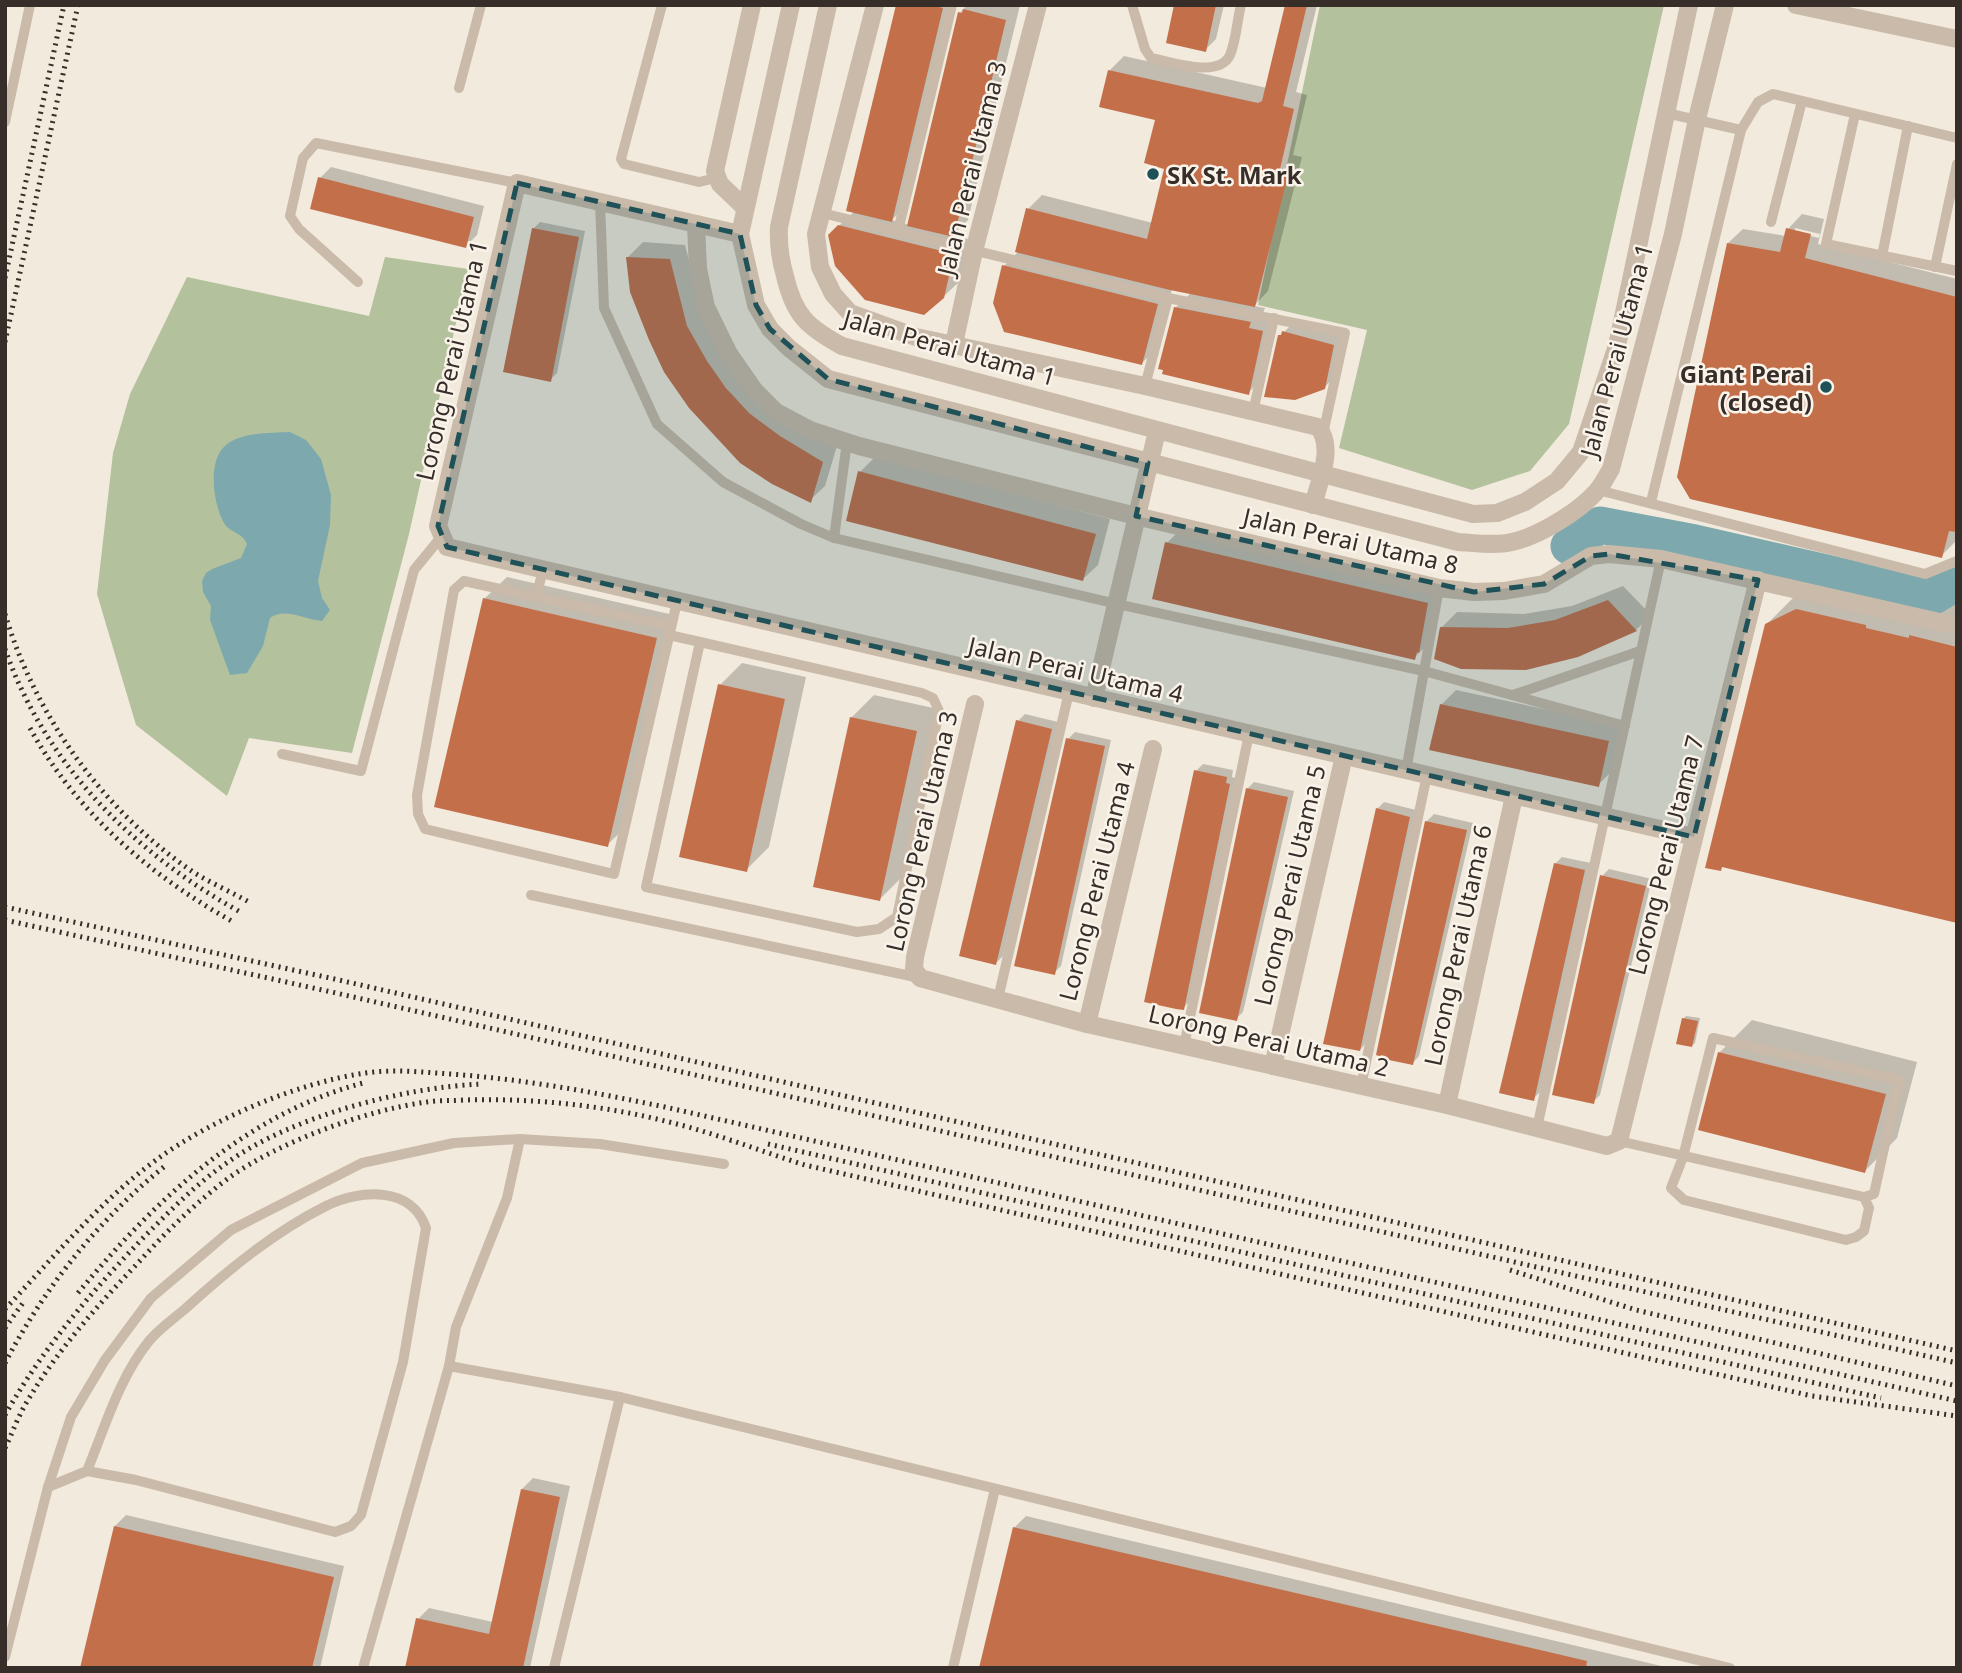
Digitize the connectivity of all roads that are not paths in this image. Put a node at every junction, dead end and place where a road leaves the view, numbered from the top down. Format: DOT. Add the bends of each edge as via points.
graph roads {
  1 [pos="30,5"];
  2 [pos="481,5"];
  3 [pos="662,5"];
  4 [pos="752,5"];
  5 [pos="791,5"];
  6 [pos="828,5"];
  7 [pos="875,5"];
  8 [pos="952,5"];
  9 [pos="1038,5"];
  10 [pos="1132,5"];
  11 [pos="1241,5"];
  12 [pos="1689,5"];
  13 [pos="1725,5"];
  14 [pos="1796,5"];
  15 [pos="1957,39"];
  16 [pos="459,88"];
  17 [pos="1802,101"];
  18 [pos="1667,113"];
  19 [pos="1855,114"];
  20 [pos="1697,119"];
  21 [pos="5,122"];
  22 [pos="1908,126"];
  23 [pos="1741,131"];
  24 [pos="1957,138"];
  25 [pos="1957,164"];
  26 [pos="716,178"];
  27 [pos="517,183"];
  28 [pos="600,202"];
  29 [pos="744,207"];
  30 [pos="822,213"];
  31 [pos="1771,222"];
  32 [pos="696,224"];
  33 [pos="898,231"];
  34 [pos="740,234"];
  35 [pos="974,251"];
  36 [pos="1882,256"];
  37 [pos="1935,267"];
  38 [pos="1957,271"];
  39 [pos="358,282"];
  40 [pos="1168,298"];
  41 [pos="1274,318"];
  42 [pos="954,344"];
  43 [pos="1145,386"];
  44 [pos="1253,412"];
  45 [pos="1157,431"];
  46 [pos="1324,434"];
  47 [pos="847,442"];
  48 [pos="1148,463"];
  49 [pos="1322,472"];
  50 [pos="1598,490"];
  51 [pos="1651,502"];
  52 [pos="1313,505"];
  53 [pos="1136,516"];
  54 [pos="834,538"];
  55 [pos="445,542"];
  56 [pos="1661,559"];
  57 [pos="1957,561"];
  58 [pos="543,570"];
  59 [pos="1758,580"];
  60 [pos="1439,588"];
  61 [pos="536,597"];
  62 [pos="677,602"];
  63 [pos="1116,604"];
  64 [pos="1957,626"];
  65 [pos="670,630"];
  66 [pos="699,642"];
  67 [pos="1640,650"];
  68 [pos="1424,671"];
  69 [pos="1069,692"];
  70 [pos="1513,695"];
  71 [pos="1094,698"];
  72 [pos="975,704"];
  73 [pos="1625,726"];
  74 [pos="1249,734"];
  75 [pos="1153,749"];
  76 [pos="282,754"];
  77 [pos="1344,756"];
  78 [pos="1406,771"];
  79 [pos="1427,775"];
  80 [pos="1514,796"];
  81 [pos="1606,817"];
  82 [pos="1694,838"];
  83 [pos="531,895"];
  84 [pos="917,973"];
  85 [pos="998,999"];
  86 [pos="1087,1024"];
  87 [pos="1184,1046"];
  88 [pos="1273,1066"];
  89 [pos="1361,1086"];
  90 [pos="1447,1105"];
  91 [pos="1537,1128"];
  92 [pos="520,1139"];
  93 [pos="1619,1142"];
  94 [pos="1682,1157"];
  95 [pos="724,1164"];
  96 [pos="1864,1197"];
  97 [pos="449,1366"];
  98 [pos="620,1397"];
  99 [pos="87,1471"];
  100 [pos="48,1487"];
  101 [pos="995,1489"];
  102 [pos="5,1657"];
  103 [pos="363,1668"];
  104 [pos="554,1668"];
  105 [pos="953,1668"];
  106 [pos="1730,1668"];
  1 -- 21 [label="lane"];
  2 -- 16 [label="lane"];
  3 -- 26 [label="lane" via="621,159 624,164 699,182"];
  4 -- 26 [label="street"];
  5 -- 29 [label="street, Jalan Perai Utama 1"];
  6 -- 45 [label="street, Jalan Perai Utama 1" via="779,228 778,252 789,297 801,316 820,334 842,345"];
  7 -- 30 [label="street, Jalan Perai Utama 1"];
  8 -- 33 [label="lane"];
  9 -- 35 [label="street, Jalan Perai Utama 3"];
  10 -- 11 [label="lane" via="1151,58 1208,69 1222,65 1230,56"];
  12 -- 18 [label="street, Jalan Perai Utama 1"];
  13 -- 20 [label="street, Jalan Perai Utama 1"];
  14 -- 15 [label="street"];
  17 -- 19 [label="lane"];
  17 -- 23 [label="lane" via="1773,94 1758,102"];
  17 -- 31 [label="lane"];
  18 -- 20 [label="lane"];
  18 -- 49 [label="street, Jalan Perai Utama 1" via="1617,346 1581,452 1557,481 1497,513 1473,514"];
  19 -- 22 [label="lane"];
  19 -- 36 [label="lane" via="1826,244"];
  20 -- 23 [label="lane"];
  20 -- 50 [label="street, Jalan Perai Utama 1" via="1673,234 1611,469"];
  22 -- 24 [label="lane"];
  22 -- 36 [label="lane"];
  23 -- 51 [label="lane"];
  25 -- 37 [label="lane"];
  26 -- 29 [label="street"];
  27 -- 28 [label="street"];
  27 -- 39 [label="lane" via="316,143 303,158 290,216"];
  27 -- 55 [label="street, Lorong Perai Utama 1" via="438,526"];
  28 -- 32 [label="street"];
  28 -- 54 [label="lane" via="604,308 657,424 723,482"];
  29 -- 34 [label="street, Jalan Perai Utama 1"];
  30 -- 33 [label="lane"];
  30 -- 42 [label="street, Jalan Perai Utama 1" via="816,234 820,267 833,294 850,313 916,337"];
  32 -- 34 [label="street"];
  32 -- 47 [label="street" via="706,307 729,354 776,412"];
  33 -- 35 [label="lane"];
  34 -- 48 [label="street, Jalan Perai Utama 1" via="756,305 770,329 828,380"];
  35 -- 40 [label="lane"];
  35 -- 42 [label="street, Jalan Perai Utama 3"];
  36 -- 37 [label="lane"];
  37 -- 38 [label="lane"];
  40 -- 41 [label="lane"];
  40 -- 43 [label="lane"];
  41 -- 44 [label="lane"];
  41 -- 46 [label="lane" via="1345,333"];
  42 -- 43 [label="street, Jalan Perai Utama 1"];
  43 -- 44 [label="street, Jalan Perai Utama 1"];
  44 -- 46 [label="street, Jalan Perai Utama 1" via="1318,428"];
  45 -- 48 [label="street"];
  45 -- 49 [label="street, Jalan Perai Utama 1"];
  46 -- 49 [label="street"];
  47 -- 53 [label="street"];
  47 -- 54 [label="lane"];
  48 -- 52 [label="street, Jalan Perai Utama 1"];
  48 -- 53 [label="street"];
  49 -- 52 [label="street"];
  50 -- 51 [label="lane"];
  50 -- 52 [label="street, Jalan Perai Utama 1" via="1581,507 1530,536 1488,544 1458,542"];
  51 -- 57 [label="lane" via="1925,574"];
  53 -- 60 [label="street, Jalan Perai Utama 8"];
  53 -- 63 [label="street"];
  54 -- 63 [label="lane"];
  55 -- 58 [label="street, Jalan Perai Utama 4"];
  55 -- 76 [label="lane" via="414,570 361,771"];
  56 -- 59 [label="street, Jalan Perai Utama 8"];
  56 -- 60 [label="street, Jalan Perai Utama 8" via="1591,556 1544,584 1504,591"];
  56 -- 67 [label="lane"];
  58 -- 61 [label="lane"];
  58 -- 62 [label="street, Jalan Perai Utama 4"];
  59 -- 64 [label="street, Jalan Perai Utama 8"];
  59 -- 82 [label="street, Lorong Perai Utama 7"];
  60 -- 68 [label="lane"];
  61 -- 65 [label="lane"];
  61 -- 65 [label="lane" via="464,582 454,590 417,795 425,829 614,874"];
  62 -- 65 [label="lane"];
  62 -- 69 [label="street, Jalan Perai Utama 4"];
  63 -- 68 [label="lane"];
  63 -- 71 [label="street"];
  65 -- 66 [label="lane"];
  66 -- 66 [label="lane" via="646,887 857,932 879,929 897,917 939,711 933,698"];
  67 -- 70 [label="lane"];
  67 -- 73 [label="lane"];
  68 -- 70 [label="lane"];
  68 -- 78 [label="lane"];
  69 -- 71 [label="street, Jalan Perai Utama 4"];
  69 -- 85 [label="lane"];
  70 -- 73 [label="lane"];
  71 -- 74 [label="street, Jalan Perai Utama 4"];
  72 -- 84 [label="street, Lorong Perai Utama 3"];
  73 -- 81 [label="lane"];
  74 -- 77 [label="street, Jalan Perai Utama 4"];
  74 -- 87 [label="lane"];
  75 -- 86 [label="street, Lorong Perai Utama 4"];
  77 -- 78 [label="street, Jalan Perai Utama 4"];
  77 -- 88 [label="street, Lorong Perai Utama 5"];
  78 -- 79 [label="street, Jalan Perai Utama 4"];
  79 -- 80 [label="street, Jalan Perai Utama 4"];
  79 -- 89 [label="lane"];
  80 -- 81 [label="street, Jalan Perai Utama 4"];
  80 -- 90 [label="street, Lorong Perai Utama 6"];
  81 -- 82 [label="street, Jalan Perai Utama 4"];
  81 -- 91 [label="lane"];
  82 -- 93 [label="street, Lorong Perai Utama 7"];
  83 -- 84 [label="lane"];
  84 -- 85 [label="street, Lorong Perai Utama 2"];
  85 -- 86 [label="street, Lorong Perai Utama 2"];
  86 -- 87 [label="street, Lorong Perai Utama 2"];
  87 -- 88 [label="street, Lorong Perai Utama 2"];
  88 -- 89 [label="street, Lorong Perai Utama 2"];
  89 -- 90 [label="street, Lorong Perai Utama 2"];
  90 -- 91 [label="street, Lorong Perai Utama 2"];
  91 -- 93 [label="street, Lorong Perai Utama 2" via="1607,1146"];
  92 -- 95 [label="lane" via="600,1144"];
  92 -- 97 [label="lane" via="507,1198 456,1327"];
  92 -- 100 [label="lane" via="454,1143 362,1163 231,1230 151,1298 105,1360 71,1417"];
  93 -- 94 [label="lane"];
  94 -- 96 [label="lane"];
  94 -- 96 [label="lane" via="1671,1188 1684,1200 1846,1240 1864,1231 1870,1208"];
  94 -- 96 [label="lane" via="1713,1038 1899,1080 1874,1195"];
  97 -- 98 [label="lane"];
  97 -- 103 [label="lane"];
  98 -- 101 [label="lane"];
  98 -- 104 [label="lane"];
  99 -- 99 [label="lane" via="335,1532 351,1526 361,1516 403,1362 426,1228 422,1217 397,1196 351,1197 327,1205 262,1244 150,1340 121,1386"];
  99 -- 100 [label="lane"];
  100 -- 102 [label="lane"];
  101 -- 105 [label="lane"];
  101 -- 106 [label="lane"];
}
